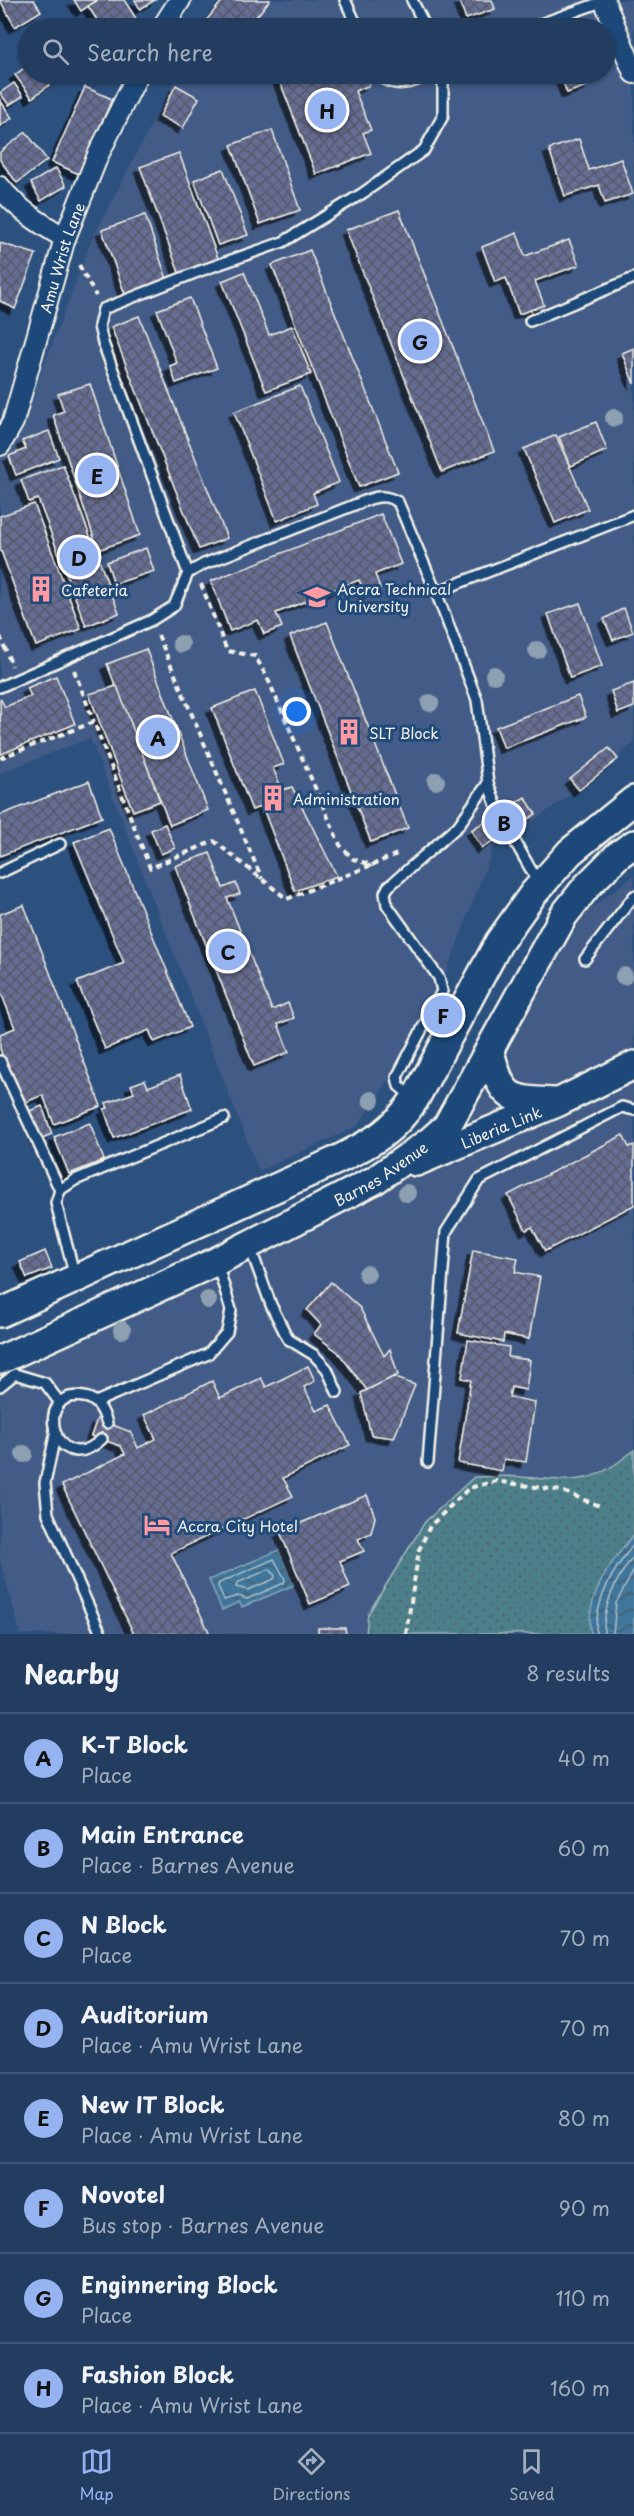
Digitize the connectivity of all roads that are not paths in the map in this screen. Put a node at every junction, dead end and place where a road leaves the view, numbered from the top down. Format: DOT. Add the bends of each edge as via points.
graph roads {
  1 [pos="180,0"];
  2 [pos="345,0"];
  3 [pos="412,0"];
  4 [pos="604,0"];
  5 [pos="168,18"];
  6 [pos="353,18"];
  7 [pos="421,18"];
  8 [pos="556,18"];
  9 [pos="611,18"];
  10 [pos="616,29"];
  11 [pos="634,73"];
  12 [pos="133,84"];
  13 [pos="442,84"];
  14 [pos="0,187"];
  15 [pos="65,238"];
  16 [pos="634,278"];
  17 [pos="530,321"];
  18 [pos="0,445"];
  19 [pos="634,514"];
  20 [pos="191,571"];
  21 [pos="436,592"];
  22 [pos="0,687"];
  23 [pos="488,783"];
  24 [pos="634,800"];
  25 [pos="499,813"];
  26 [pos="509,831"];
  27 [pos="60,844"];
  28 [pos="634,844"];
  29 [pos="0,873"];
  30 [pos="540,885"];
  31 [pos="634,896"];
  32 [pos="585,959"];
  33 [pos="490,1052"];
  34 [pos="0,1061"];
  35 [pos="634,1065"];
  36 [pos="415,1100"];
  37 [pos="559,1102"];
  38 [pos="634,1110"];
  39 [pos="224,1118"];
  40 [pos="375,1180"];
  41 [pos="60,1190"];
  42 [pos="249,1244"];
  43 [pos="217,1261"];
  44 [pos="76,1279"];
  45 [pos="0,1313"];
  46 [pos="0,1360"];
  47 [pos="0,1386"];
  48 [pos="337,1392"];
  49 [pos="96,1402"];
  50 [pos="60,1404"];
  51 [pos="107,1423"];
  52 [pos="55,1436"];
  53 [pos="102,1440"];
  54 [pos="428,1462"];
  55 [pos="101,1634"];
  1 -- 5 [label="street"];
  2 -- 6 [label="lane"];
  3 -- 7 [label="lane"];
  4 -- 8 [label="lane"];
  4 -- 9 [label="street"];
  10 -- 11 [label="street"];
  12 -- 15 [label="street, Amu Wrist Lane" via="98,154"];
  13 -- 20 [label="lane" via="443,116 424,150 363,194 283,242 103,309 99,326 103,343"];
  14 -- 15 [label="street" via="42,225"];
  15 -- 18 [label="street, Amu Wrist Lane" via="13,422"];
  16 -- 17 [label="lane"];
  19 -- 21 [label="lane"];
  20 -- 21 [label="lane" via="381,496 398,502"];
  20 -- 22 [label="lane" via="174,606 152,620"];
  21 -- 23 [label="lane" via="477,700"];
  23 -- 25 [label="lane"];
  23 -- 36 [label="lane" via="458,826 385,893 387,905 441,984 442,991 397,1077 399,1086"];
  24 -- 30 [label="main road, Barnes Avenue" via="570,852"];
  26 -- 30 [label="lane"];
  27 -- 29 [label="lane"];
  28 -- 33 [label="main road, Barnes Avenue" via="587,886 564,915"];
  30 -- 36 [label="main road, Barnes Avenue" via="499,942"];
  31 -- 32 [label="lane"];
  33 -- 37 [label="main road, Liberia Link" via="506,1093 520,1100"];
  33 -- 40 [label="main road, Barnes Avenue" via="447,1125"];
  34 -- 41 [label="lane"];
  35 -- 37 [label="main road, Liberia Link"];
  36 -- 44 [label="main road, Barnes Avenue" via="381,1137"];
  37 -- 40 [label="main road, Liberia Link"];
  38 -- 54 [label="lane" via="622,1107 479,1180 446,1232"];
  39 -- 41 [label="lane" via="75,1180"];
  40 -- 42 [label="main road, Barnes Avenue"];
  41 -- 44 [label="lane" via="56,1203"];
  42 -- 43 [label="main road, Barnes Avenue"];
  42 -- 48 [label="lane" via="288,1339 315,1355 327,1369"];
  43 -- 46 [label="main road, Barnes Avenue"];
  43 -- 49 [label="lane" via="231,1310 227,1332 208,1354"];
  44 -- 45 [label="main road, Barnes Avenue"];
  47 -- 50 [label="lane" via="15,1374 45,1383"];
  49 -- 50 [label="lane" via="78,1396"];
  49 -- 51 [label="lane"];
  50 -- 52 [label="lane" via="52,1419"];
  52 -- 53 [label="lane" via="62,1445 83,1451"];
  52 -- 55 [label="lane" via="45,1483 48,1514"];
}
